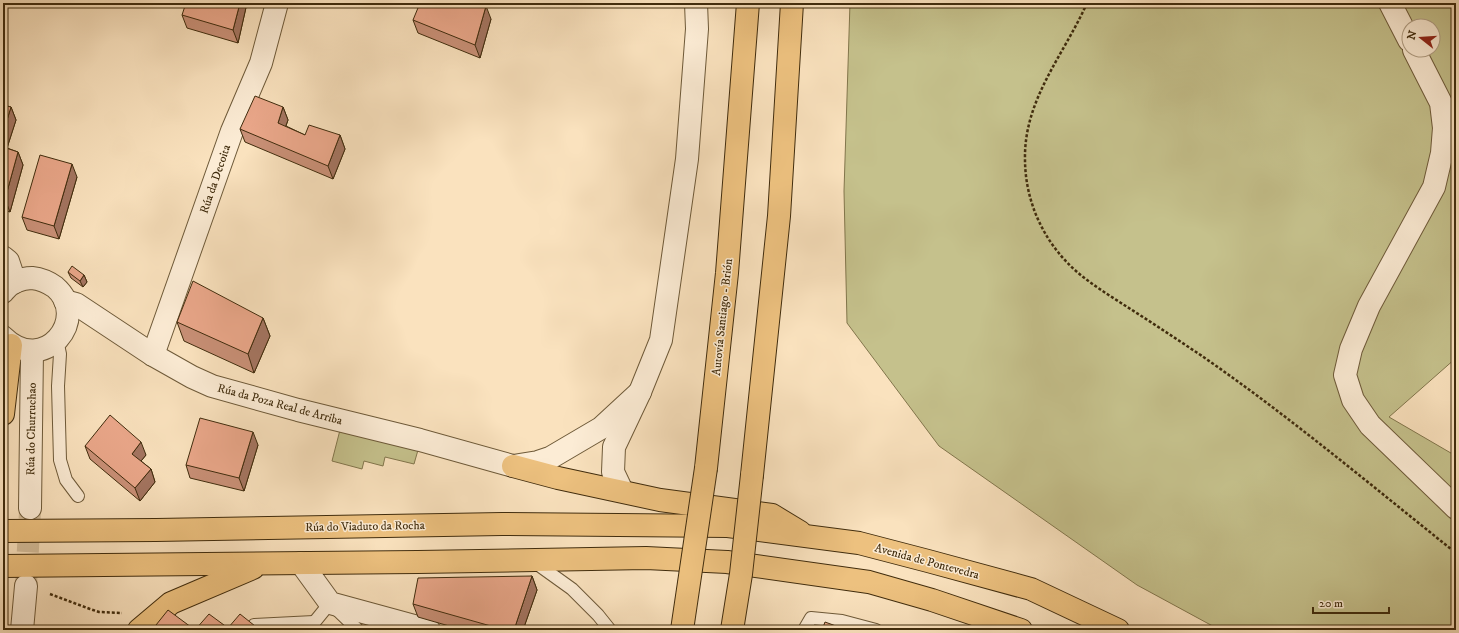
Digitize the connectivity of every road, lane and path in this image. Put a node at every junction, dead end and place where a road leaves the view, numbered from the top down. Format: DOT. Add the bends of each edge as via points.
graph roads {
  1 [pos="276,3"];
  2 [pos="696,3"];
  3 [pos="748,3"];
  4 [pos="792,3"];
  5 [pos="1087,3"];
  6 [pos="1390,3"];
  7 [pos="1401,24"];
  8 [pos="1418,58"];
  9 [pos="3,257"];
  10 [pos="9,287"];
  11 [pos="65,301"];
  12 [pos="56,340"];
  13 [pos="7,341"];
  14 [pos="32,351"];
  15 [pos="153,355"];
  16 [pos="640,392"];
  17 [pos="3,414"];
  18 [pos="513,466"];
  19 [pos="622,491"];
  20 [pos="78,496"];
  21 [pos="30,508"];
  22 [pos="1456,508"];
  23 [pos="728,526"];
  24 [pos="3,531"];
  25 [pos="804,535"];
  26 [pos="1456,553"];
  27 [pos="532,560"];
  28 [pos="264,563"];
  29 [pos="301,563"];
  30 [pos="3,566"];
  31 [pos="26,586"];
  32 [pos="47,592"];
  33 [pos="330,603"];
  34 [pos="134,621"];
  35 [pos="254,625"];
  36 [pos="988,625"];
  37 [pos="311,626"];
  38 [pos="22,630"];
  39 [pos="358,630"];
  40 [pos="429,630"];
  41 [pos="610,630"];
  42 [pos="682,630"];
  43 [pos="732,630"];
  44 [pos="804,630"];
  45 [pos="876,630"];
  46 [pos="1021,630"];
  47 [pos="1118,630"];
  1 -- 15 [label="street, Rúa da Decoita" via="261,63 232,131"];
  2 -- 16 [label="street" via="697,29 685,175 661,340"];
  3 -- 42 [label="highway, Autovía Santiago - Brión, bridge" via="728,273 706,468"];
  4 -- 43 [label="highway, bridge" via="779,216 741,574"];
  5 -- 26 [label="path" via="1040,91 1029,121 1025,159 1028,194 1041,229 1059,253 1085,279 1202,356 1263,400"];
  6 -- 7 [label="street"];
  8 -- 22 [label="street" via="1441,103 1444,128 1442,153 1434,187 1369,306 1351,349 1345,375 1353,400 1370,425"];
  9 -- 10 [label="street" via="8,261"];
  10 -- 11 [label="street" via="26,278 38,279 54,287"];
  11 -- 12 [label="street" via="66,323"];
  11 -- 15 [label="street, Rúa da Poza Real de Arriba" via="76,304"];
  12 -- 14 [label="street" via="48,346"];
  12 -- 20 [label="lane" via="60,354 60,460 66,480"];
  13 -- 14 [label="street" via="21,350"];
  13 -- 17 [label="highway"];
  14 -- 21 [label="street, Rúa do Churruchao"];
  15 -- 18 [label="street, Rúa da Poza Real de Arriba" via="192,378 212,386"];
  16 -- 18 [label="street" via="601,428 550,458"];
  16 -- 19 [label="street" via="614,446 613,472"];
  18 -- 19 [label="highway"];
  19 -- 25 [label="highway" via="660,500 772,515"];
  23 -- 24 [label="highway, Rúa do Viaduto da Rocha" via="502,524"];
  23 -- 25 [label="highway, Avenida de Pontevedra"];
  25 -- 47 [label="highway, Avenida de Pontevedra" via="859,543 1031,589"];
  27 -- 29 [label="highway"];
  27 -- 36 [label="highway" via="646,558 727,562 869,582 932,600"];
  27 -- 41 [label="lane" via="572,589"];
  28 -- 29 [label="highway"];
  28 -- 30 [label="highway"];
  28 -- 34 [label="highway"];
  29 -- 33 [label="street"];
  31 -- 38 [label="street"];
  32 -- 34 [label="path" via="90,609"];
  33 -- 37 [label="lane"];
  33 -- 39 [label="lane"];
  33 -- 40 [label="street"];
  35 -- 37 [label="lane"];
  36 -- 46 [label="highway"];
  44 -- 45 [label="lane" via="810,618 842,621"];
}
